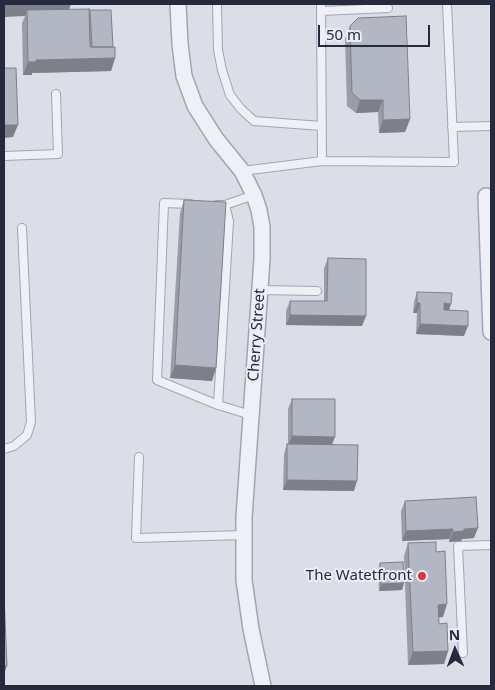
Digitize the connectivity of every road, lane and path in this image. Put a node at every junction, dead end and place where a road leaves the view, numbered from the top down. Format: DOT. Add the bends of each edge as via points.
graph roads {
  1 [pos="178,4"];
  2 [pos="217,4"];
  3 [pos="447,4"];
  4 [pos="321,7"];
  5 [pos="388,8"];
  6 [pos="56,94"];
  7 [pos="322,126"];
  8 [pos="491,126"];
  9 [pos="452,127"];
  10 [pos="4,156"];
  11 [pos="322,161"];
  12 [pos="242,171"];
  13 [pos="254,195"];
  14 [pos="486,196"];
  15 [pos="199,204"];
  16 [pos="207,204"];
  17 [pos="225,205"];
  18 [pos="22,228"];
  19 [pos="260,290"];
  20 [pos="317,290"];
  21 [pos="491,332"];
  22 [pos="218,405"];
  23 [pos="251,416"];
  24 [pos="4,450"];
  25 [pos="139,457"];
  26 [pos="244,535"];
  27 [pos="491,546"];
  28 [pos="463,653"];
  29 [pos="263,686"];
  1 -- 12 [label="street, Cherry Street" via="184,76 195,106"];
  2 -- 7 [label="lane" via="222,70 230,95 241,109 254,121"];
  3 -- 9 [label="lane"];
  4 -- 5 [label="lane"];
  4 -- 7 [label="lane"];
  6 -- 10 [label="lane" via="58,154"];
  7 -- 11 [label="lane"];
  8 -- 9 [label="lane"];
  9 -- 11 [label="lane" via="454,162"];
  11 -- 12 [label="lane"];
  12 -- 13 [label="street, Cherry Street"];
  13 -- 17 [label="lane"];
  13 -- 19 [label="street, Cherry Street" via="262,227"];
  14 -- 21 [label="street"];
  15 -- 22 [label="lane" via="164,203 157,380"];
  16 -- 17 [label="lane"];
  17 -- 22 [label="lane" via="230,221"];
  18 -- 24 [label="lane" via="31,422 27,435"];
  19 -- 20 [label="lane"];
  19 -- 23 [label="street, Cherry Street"];
  22 -- 23 [label="lane"];
  23 -- 26 [label="street, Cherry Street"];
  25 -- 26 [label="lane" via="136,538"];
  26 -- 29 [label="street, Cherry Street" via="244,580"];
  27 -- 28 [label="lane" via="458,546"];
}
